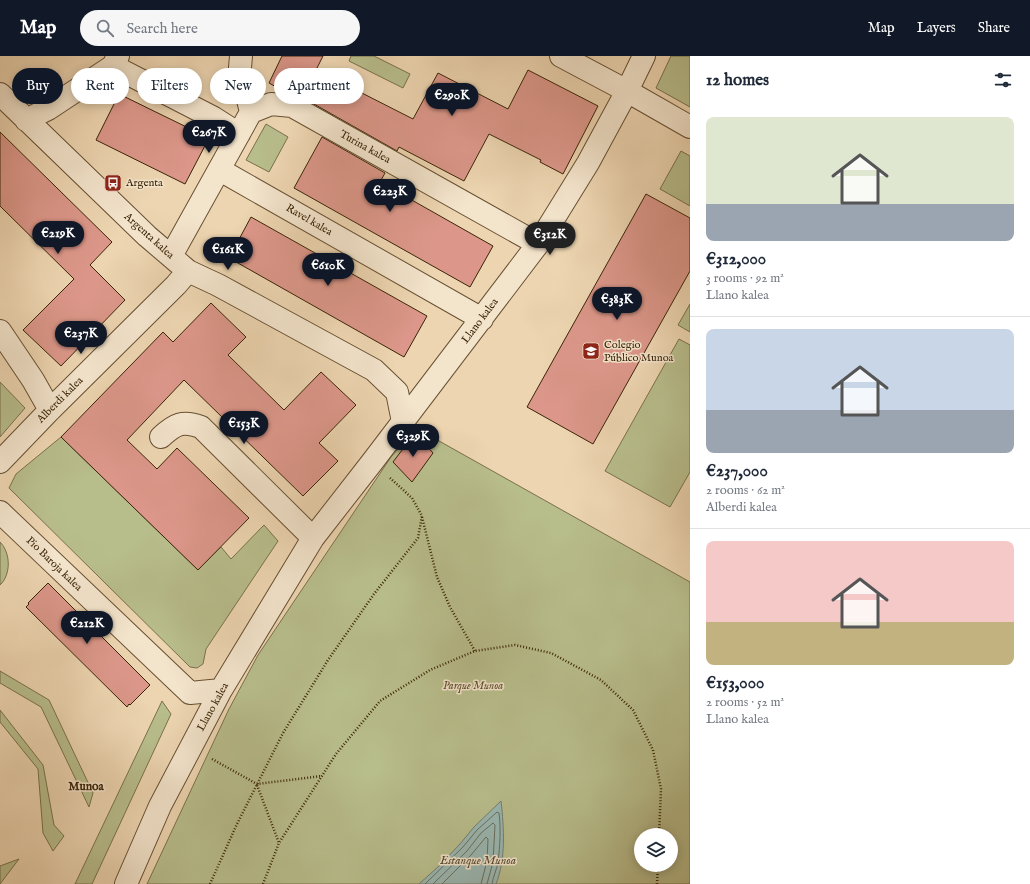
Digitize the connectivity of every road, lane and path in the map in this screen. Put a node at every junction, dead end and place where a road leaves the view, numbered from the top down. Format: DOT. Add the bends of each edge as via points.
graph roads {
  1 [pos="241,56"];
  2 [pos="561,56"];
  3 [pos="644,56"];
  4 [pos="116,61"];
  5 [pos="627,91"];
  6 [pos="0,94"];
  7 [pos="251,112"];
  8 [pos="26,120"];
  9 [pos="690,127"];
  10 [pos="239,134"];
  11 [pos="220,170"];
  12 [pos="538,244"];
  13 [pos="171,256"];
  14 [pos="188,271"];
  15 [pos="482,319"];
  16 [pos="0,332"];
  17 [pos="50,410"];
  18 [pos="403,422"];
  19 [pos="161,437"];
  20 [pos="373,461"];
  21 [pos="0,462"];
  22 [pos="0,512"];
  23 [pos="422,516"];
  24 [pos="313,538"];
  25 [pos="475,651"];
  26 [pos="222,690"];
  27 [pos="191,748"];
  28 [pos="322,776"];
  29 [pos="257,784"];
  30 [pos="659,828"];
  31 [pos="279,843"];
  32 [pos="658,872"];
  33 [pos="658,878"];
  34 [pos="126,884"];
  35 [pos="210,884"];
  36 [pos="263,884"];
  37 [pos="657,884"];
  38 [pos="660,884"];
  1 -- 7 [label="street" via="239,79"];
  2 -- 5 [label="street"];
  3 -- 5 [label="street, Llano kalea"];
  4 -- 8 [label="street" via="48,109"];
  4 -- 10 [label="street"];
  5 -- 9 [label="street"];
  5 -- 12 [label="street, Llano kalea" via="588,163"];
  6 -- 8 [label="street, Argenta kalea"];
  7 -- 10 [label="street"];
  7 -- 12 [label="street, Turina kalea" via="271,104 292,106"];
  8 -- 13 [label="street, Argenta kalea"];
  10 -- 11 [label="street"];
  11 -- 13 [label="street"];
  11 -- 15 [label="street, Ravel kalea"];
  12 -- 15 [label="street, Llano kalea"];
  13 -- 14 [label="street, Argenta kalea"];
  14 -- 17 [label="street, Alberdi kalea"];
  14 -- 18 [label="street, Argenta kalea" via="374,370 397,392"];
  15 -- 18 [label="street, Llano kalea"];
  16 -- 17 [label="street"];
  17 -- 21 [label="street, Alberdi kalea"];
  18 -- 20 [label="street, Llano kalea"];
  19 -- 24 [label="street" via="172,427 182,423 192,423 201,427"];
  20 -- 23 [label="path" via="412,498"];
  20 -- 24 [label="street, Llano kalea"];
  22 -- 26 [label="street, Pio Baroja kalea" via="190,693"];
  23 -- 25 [label="path" via="437,577 450,607"];
  23 -- 29 [label="path" via="418,538 374,594 328,660 283,733"];
  24 -- 26 [label="street, Llano kalea"];
  25 -- 28 [label="path" via="430,670 380,701 336,754"];
  25 -- 30 [label="path" via="515,645 551,653 601,680 633,710 653,750 661,789"];
  26 -- 27 [label="street, Llano kalea"];
  27 -- 29 [label="path"];
  27 -- 34 [label="street, Llano kalea" via="160,806"];
  28 -- 29 [label="path"];
  28 -- 31 [label="path"];
  29 -- 31 [label="path"];
  29 -- 35 [label="path"];
  31 -- 36 [label="path"];
  32 -- 33 [label="path"];
  33 -- 37 [label="path"];
  33 -- 38 [label="path"];
}
